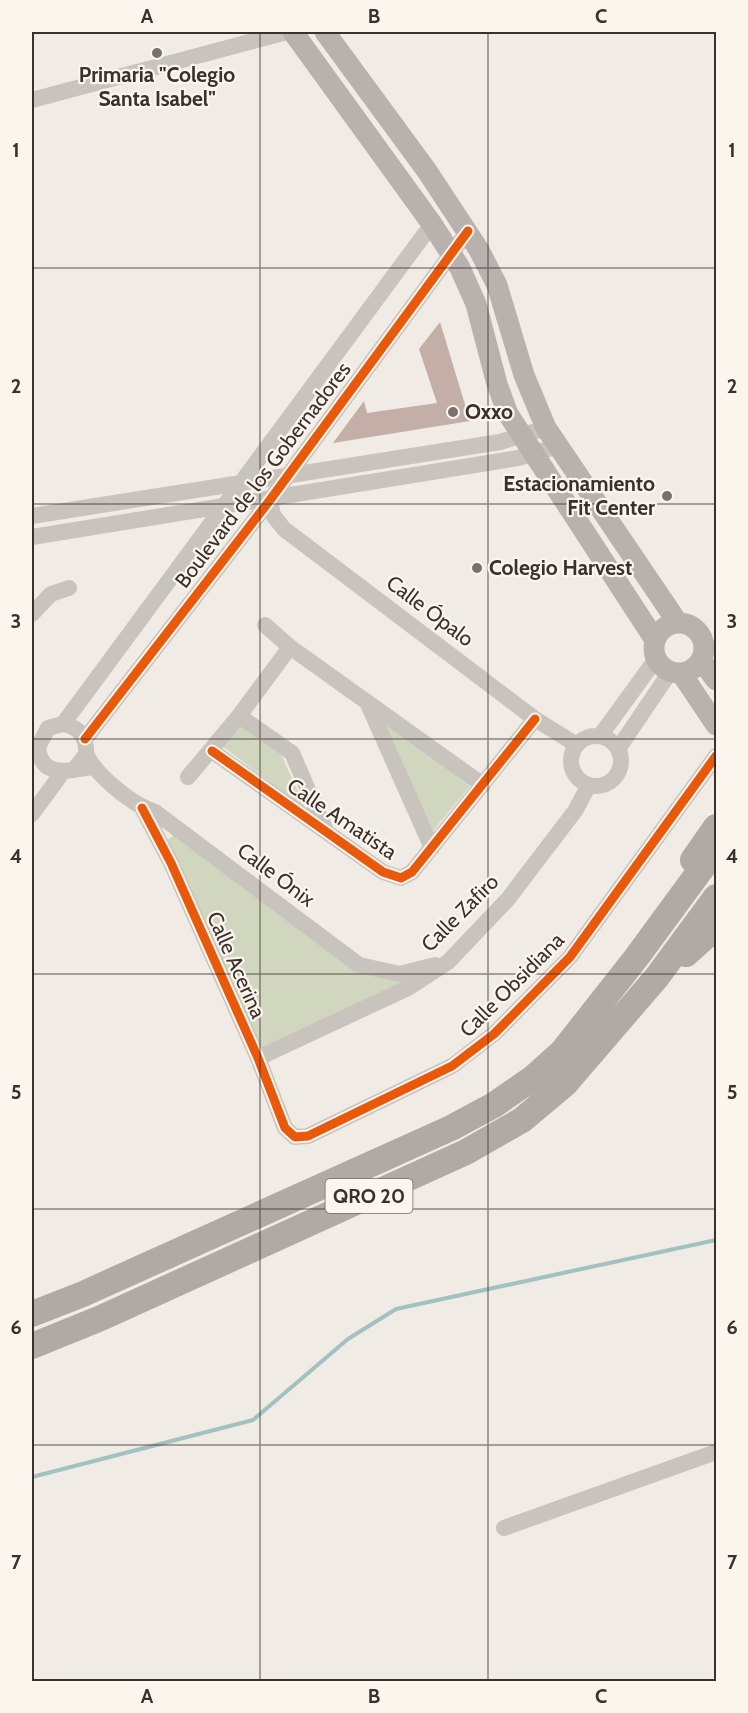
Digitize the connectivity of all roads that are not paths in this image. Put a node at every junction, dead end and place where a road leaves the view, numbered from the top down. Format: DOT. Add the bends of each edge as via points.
graph roads {
  1 [pos="287,32"];
  2 [pos="293,32"];
  3 [pos="325,32"];
  4 [pos="32,100"];
  5 [pos="432,224"];
  6 [pos="468,231"];
  7 [pos="450,252"];
  8 [pos="546,428"];
  9 [pos="527,446"];
  10 [pos="558,446"];
  11 [pos="288,476"];
  12 [pos="240,483"];
  13 [pos="270,500"];
  14 [pos="222,507"];
  15 [pos="32,516"];
  16 [pos="32,537"];
  17 [pos="69,588"];
  18 [pos="32,614"];
  19 [pos="678,623"];
  20 [pos="265,625"];
  21 [pos="290,647"];
  22 [pos="701,660"];
  23 [pos="666,661"];
  24 [pos="717,680"];
  25 [pos="367,702"];
  26 [pos="239,716"];
  27 [pos="535,718"];
  28 [pos="63,724"];
  29 [pos="717,725"];
  30 [pos="37,730"];
  31 [pos="600,736"];
  32 [pos="577,745"];
  33 [pos="618,749"];
  34 [pos="212,751"];
  35 [pos="88,754"];
  36 [pos="717,756"];
  37 [pos="35,758"];
  38 [pos="68,771"];
  39 [pos="188,777"];
  40 [pos="483,784"];
  41 [pos="589,785"];
  42 [pos="142,808"];
  43 [pos="32,814"];
  44 [pos="717,827"];
  45 [pos="177,828"];
  46 [pos="326,831"];
  47 [pos="158,840"];
  48 [pos="432,848"];
  49 [pos="717,849"];
  50 [pos="717,897"];
  51 [pos="717,927"];
  52 [pos="636,958"];
  53 [pos="448,962"];
  54 [pos="657,977"];
  55 [pos="258,1058"];
  56 [pos="295,1137"];
  57 [pos="32,1314"];
  58 [pos="32,1346"];
  59 [pos="717,1452"];
  60 [pos="504,1528"];
  1 -- 4 [label="street"];
  2 -- 5 [label="main road"];
  3 -- 6 [label="main road"];
  5 -- 7 [label="main road"];
  5 -- 12 [label="street, Boulevard de los Gobernadores"];
  6 -- 7 [label="street, Boulevard de los Gobernadores"];
  6 -- 8 [label="main road" via="496,285 524,375"];
  7 -- 9 [label="main road" via="468,285 496,384"];
  7 -- 11 [label="street, Boulevard de los Gobernadores"];
  8 -- 9 [label="street"];
  8 -- 10 [label="main road"];
  9 -- 10 [label="street"];
  9 -- 11 [label="street"];
  9 -- 13 [label="street"];
  9 -- 23 [label="main road"];
  10 -- 19 [label="main road"];
  11 -- 12 [label="street"];
  11 -- 13 [label="street, Boulevard de los Gobernadores"];
  12 -- 14 [label="street, Boulevard de los Gobernadores"];
  12 -- 15 [label="street"];
  13 -- 14 [label="street"];
  13 -- 27 [label="street, Calle Ópalo" via="273,515 284,530"];
  13 -- 35 [label="street, Boulevard de los Gobernadores"];
  14 -- 16 [label="street"];
  14 -- 28 [label="street, Boulevard de los Gobernadores"];
  17 -- 18 [label="street" via="51,594"];
  19 -- 22 [label="main road" via="700,635 704,651"];
  19 -- 23 [label="main road" via="664,628"];
  20 -- 21 [label="street"];
  21 -- 25 [label="street"];
  21 -- 26 [label="street"];
  22 -- 23 [label="main road" via="693,669"];
  22 -- 24 [label="main road"];
  23 -- 29 [label="main road"];
  23 -- 31 [label="street"];
  23 -- 33 [label="street"];
  25 -- 40 [label="street"];
  25 -- 48 [label="street, Calle Amatista"];
  26 -- 34 [label="street"];
  26 -- 46 [label="street, Calle Amatista" via="292,753"];
  27 -- 32 [label="street, Calle Ópalo"];
  27 -- 40 [label="street, Calle Amatista"];
  28 -- 30 [label="street"];
  28 -- 35 [label="street" via="76,728"];
  30 -- 37 [label="street"];
  31 -- 32 [label="street"];
  31 -- 33 [label="street"];
  32 -- 41 [label="street" via="572,769"];
  33 -- 41 [label="street" via="618,773 606,784"];
  34 -- 39 [label="street"];
  34 -- 46 [label="street, Calle Amatista"];
  35 -- 38 [label="street"];
  35 -- 42 [label="street, Calle Ónix"];
  36 -- 56 [label="street, Calle Obsidiana" via="570,957 494,1034 452,1066 308,1136"];
  37 -- 38 [label="street" via="47,767"];
  38 -- 43 [label="street"];
  40 -- 48 [label="street, Calle Amatista"];
  41 -- 53 [label="street, Calle Zafiro" via="575,811 508,899"];
  42 -- 45 [label="street, Calle Ónix"];
  42 -- 47 [label="street, Calle Acerina"];
  44 -- 52 [label="highway" via="679,882"];
  45 -- 47 [label="street" via="161,832"];
  45 -- 53 [label="street, Calle Ónix" via="358,965 400,974"];
  46 -- 48 [label="street, Calle Amatista" via="383,872 401,878 412,872"];
  47 -- 55 [label="street, Calle Acerina"];
  49 -- 52 [label="highway, QRO 20"];
  50 -- 54 [label="highway, QRO 20"];
  51 -- 54 [label="highway"];
  52 -- 57 [label="highway, QRO 20" via="562,1052 494,1105 440,1133"];
  53 -- 55 [label="street, Calle Zafiro" via="408,988"];
  54 -- 58 [label="highway, QRO 20" via="565,1084 522,1120 455,1157"];
  55 -- 56 [label="street, Calle Acerina" via="285,1128"];
  59 -- 60 [label="street"];
}
